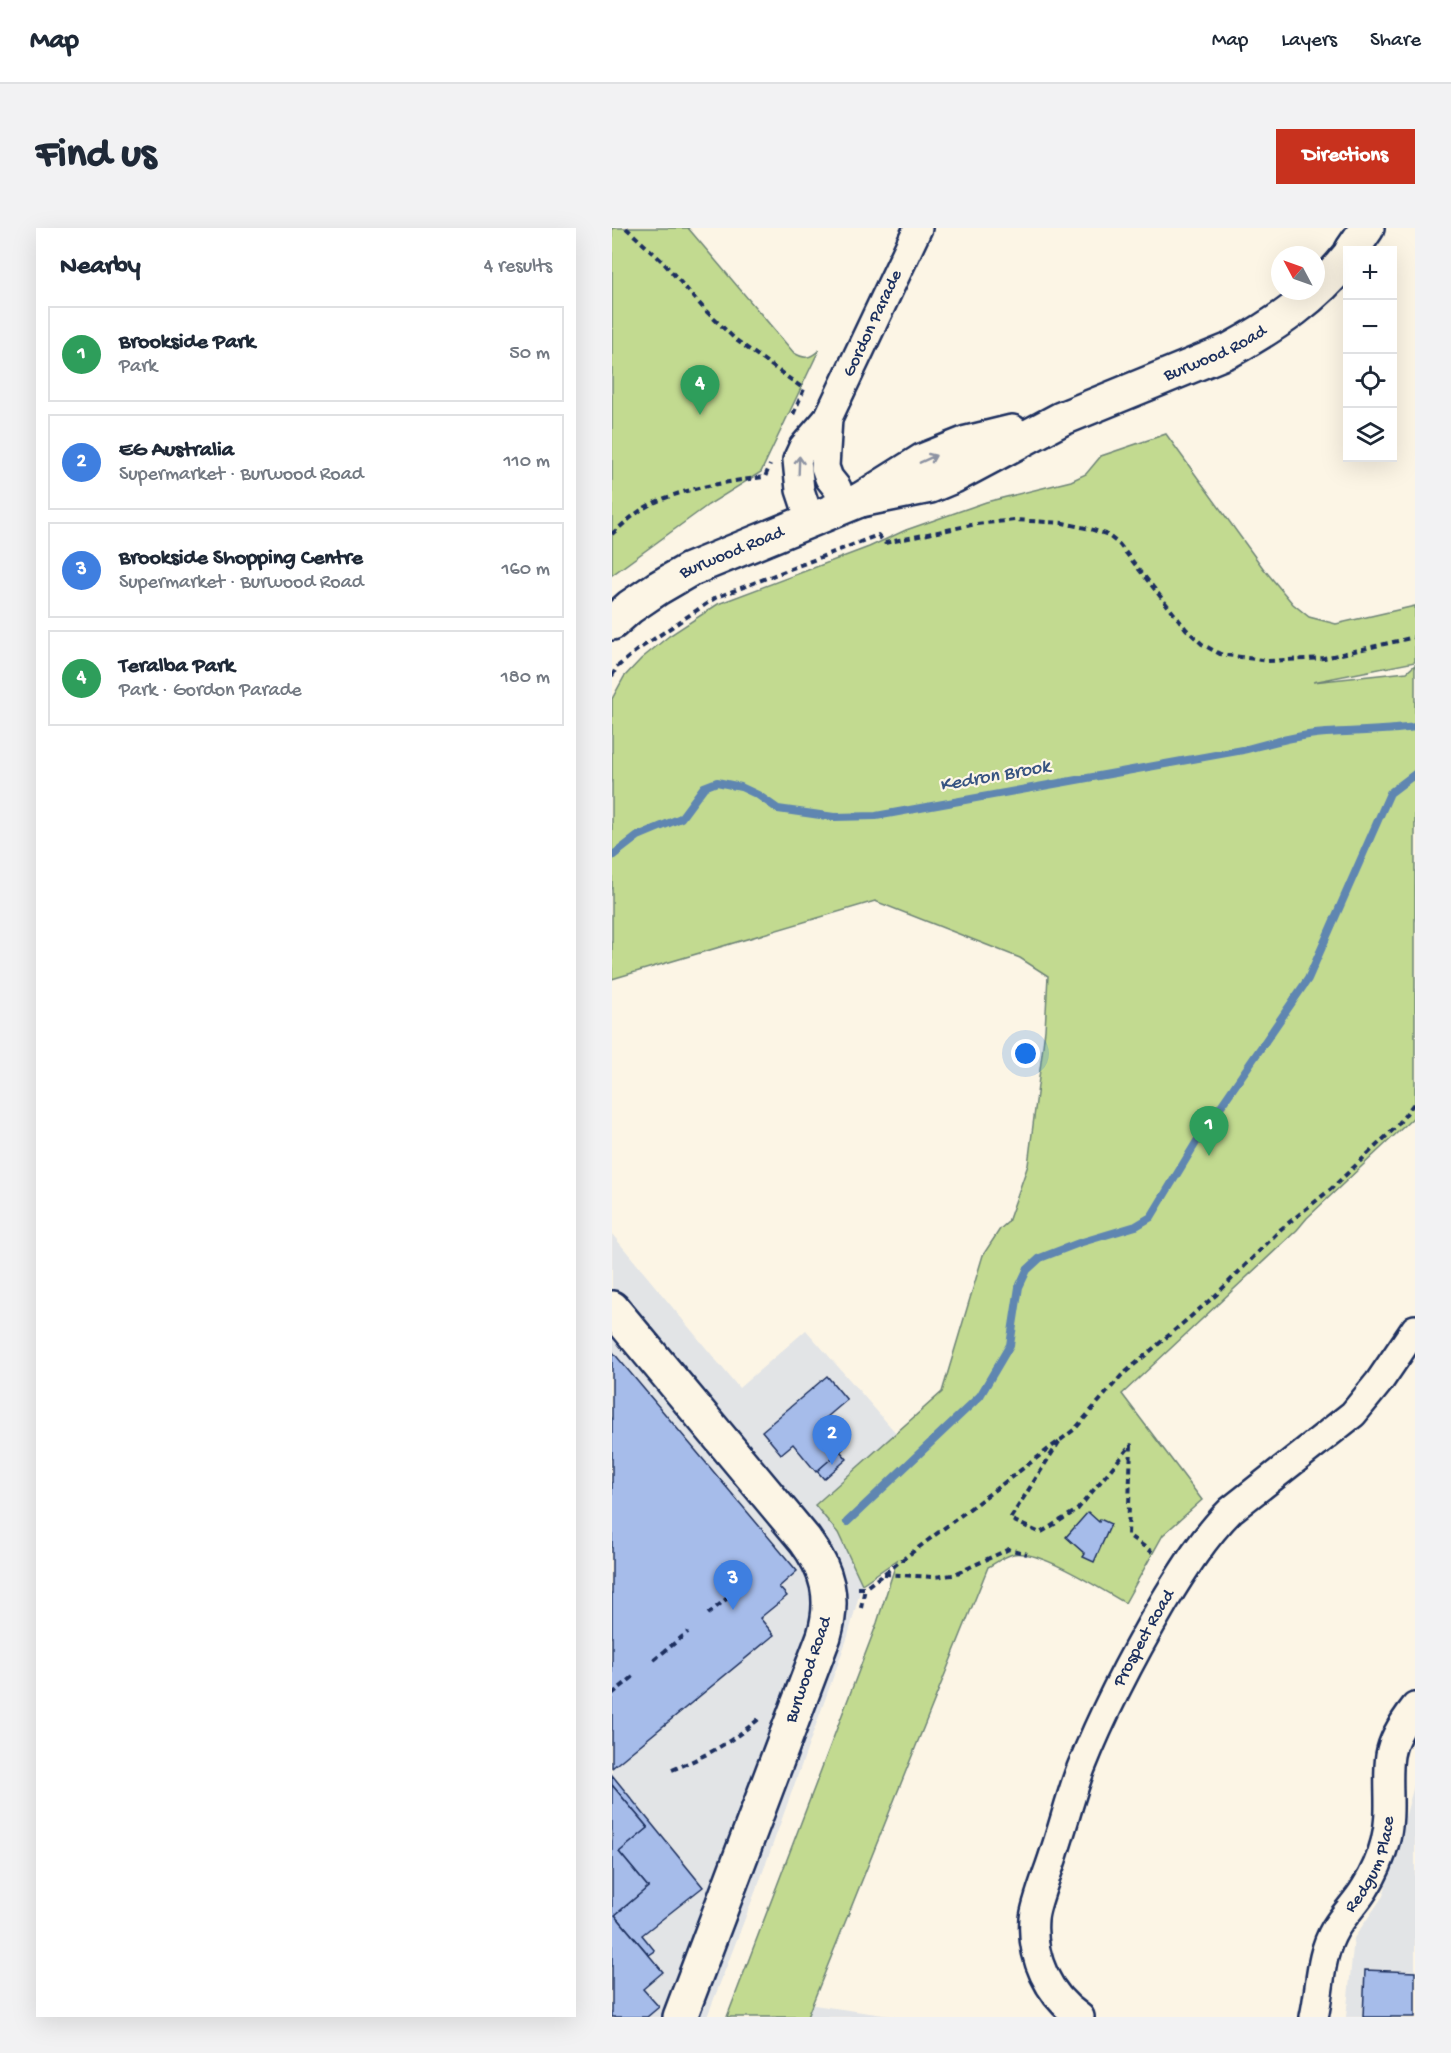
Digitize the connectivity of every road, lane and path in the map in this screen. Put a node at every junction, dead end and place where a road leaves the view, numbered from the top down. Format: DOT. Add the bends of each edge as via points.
graph roads {
  1 [pos="626,228"];
  2 [pos="918,228"];
  3 [pos="1367,228"];
  4 [pos="1355,246"];
  5 [pos="1343,262"];
  6 [pos="828,418"];
  7 [pos="789,425"];
  8 [pos="774,456"];
  9 [pos="853,503"];
  10 [pos="810,520"];
  11 [pos="612,534"];
  12 [pos="612,623"];
  13 [pos="1415,637"];
  14 [pos="612,676"];
  15 [pos="1415,1102"];
  16 [pos="612,1308"];
  17 [pos="1415,1329"];
  18 [pos="1061,1439"];
  19 [pos="1152,1552"];
  20 [pos="1026,1554"];
  21 [pos="883,1574"];
  22 [pos="742,1586"];
  23 [pos="865,1588"];
  24 [pos="708,1614"];
  25 [pos="688,1632"];
  26 [pos="654,1660"];
  27 [pos="633,1677"];
  28 [pos="612,1694"];
  29 [pos="1415,1707"];
  30 [pos="764,1715"];
  31 [pos="672,1770"];
  32 [pos="680,2017"];
  33 [pos="1080,2017"];
  34 [pos="1314,2017"];
  1 -- 7 [label="path" via="736,340 804,388"];
  2 -- 6 [label="street, Gordon Parade"];
  3 -- 4 [label="street"];
  5 -- 9 [label="street, Burwood Road" via="1303,304 1256,336 1196,365 1061,419 943,452"];
  6 -- 9 [label="street, Gordon Parade" via="825,466 837,488"];
  10 -- 6 [label="street, Gordon Parade, one-way" via="800,490 797,460"];
  8 -- 11 [label="path" via="765,477 667,497 641,510"];
  9 -- 10 [label="street, Burwood Road"];
  10 -- 12 [label="street, Burwood Road" via="689,570 648,594"];
  13 -- 14 [label="path" via="1323,658 1268,661 1220,654 1186,629 1119,544 1106,534 1063,524 1015,520 885,543 878,535 715,598 636,651"];
  15 -- 18 [label="path" via="1382,1141 1281,1229 1216,1295 1121,1376 1075,1429"];
  16 -- 32 [label="street, Burwood Road" via="818,1557 829,1592 829,1620 824,1636"];
  17 -- 33 [label="street, Prospect Road" via="1353,1414 1213,1528 1142,1639 1102,1717 1080,1770 1034,1918 1036,1957 1048,1983"];
  18 -- 19 [label="path" via="1010,1519 1040,1533 1077,1510 1131,1445 1128,1535"];
  18 -- 21 [label="path"];
  20 -- 21 [label="path" via="1009,1550 953,1575"];
  21 -- 23 [label="path"];
  22 -- 24 [label="path"];
  25 -- 26 [label="path"];
  27 -- 28 [label="path"];
  29 -- 34 [label="street, Redgum Place" via="1398,1731 1390,1755 1386,1841 1365,1889 1335,1928 1326,1948"];
  30 -- 31 [label="path" via="710,1754"];
}
